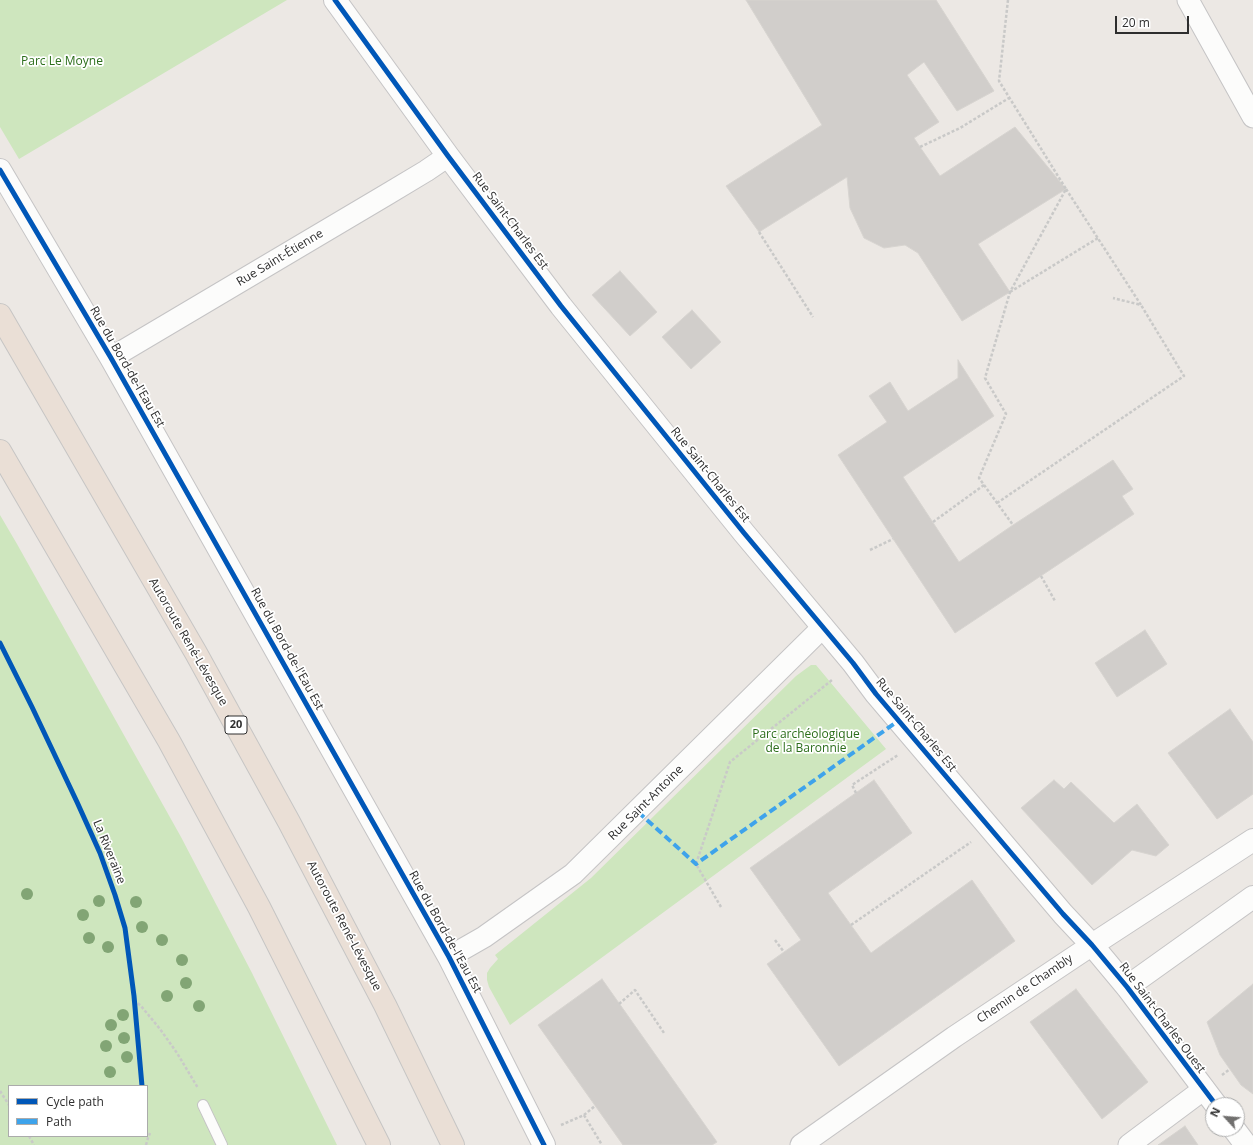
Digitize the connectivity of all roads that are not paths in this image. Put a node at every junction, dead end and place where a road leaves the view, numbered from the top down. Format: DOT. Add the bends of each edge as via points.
graph roads {
  1 [pos="335,0"];
  2 [pos="1188,0"];
  3 [pos="1253,116"];
  4 [pos="448,156"];
  5 [pos="0,170"];
  6 [pos="0,315"];
  7 [pos="111,358"];
  8 [pos="0,451"];
  9 [pos="823,627"];
  10 [pos="1253,840"];
  11 [pos="1253,897"];
  12 [pos="1092,945"];
  13 [pos="449,957"];
  14 [pos="1127,987"];
  15 [pos="1210,1097"];
  16 [pos="1205,1100"];
  17 [pos="203,1105"];
  18 [pos="222,1145"];
  19 [pos="379,1145"];
  20 [pos="453,1145"];
  21 [pos="544,1145"];
  22 [pos="801,1145"];
  23 [pos="1129,1145"];
  1 -- 4 [label="street, Rue Saint-Charles Est"];
  2 -- 3 [label="street"];
  4 -- 7 [label="street, Rue Saint-Étienne"];
  4 -- 9 [label="street, Rue Saint-Charles Est" via="561,306"];
  5 -- 7 [label="street, Rue du Bord-de-l'Eau Est"];
  6 -- 20 [label="highway, Autoroute René-Lévesque / 20" via="196,653 289,822 385,1005"];
  7 -- 13 [label="street, Rue du Bord-de-l'Eau Est"];
  8 -- 19 [label="highway" via="169,741 258,907"];
  9 -- 12 [label="street, Rue Saint-Charles Est" via="916,742"];
  9 -- 13 [label="street, Rue Saint-Antoine" via="573,874 484,937"];
  10 -- 12 [label="street, Chemin de Chambly"];
  11 -- 14 [label="street"];
  12 -- 14 [label="street, Rue Saint-Charles Ouest"];
  12 -- 22 [label="street, Chemin de Chambly" via="954,1037"];
  13 -- 21 [label="street, Rue du Bord-de-l'Eau Est"];
  14 -- 15 [label="street, Rue Saint-Charles Ouest"];
  16 -- 23 [label="street"];
  17 -- 18 [label="lane"];
}
